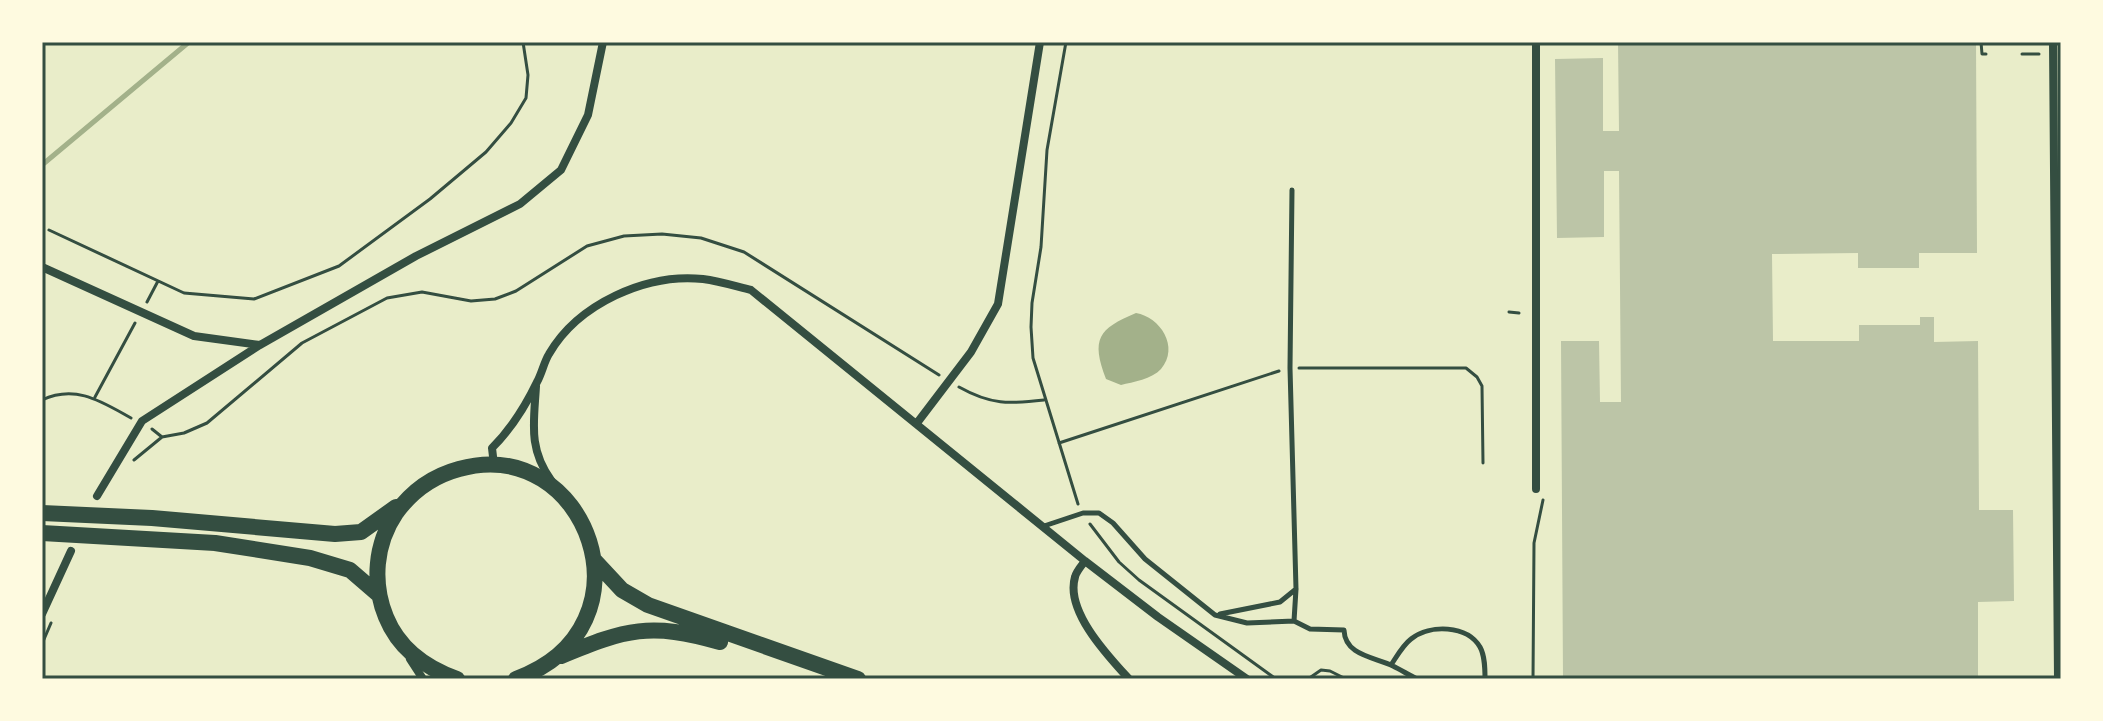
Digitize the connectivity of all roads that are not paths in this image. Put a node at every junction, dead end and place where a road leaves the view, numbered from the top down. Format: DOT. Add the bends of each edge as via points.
graph roads {
  1 [pos="603,42"];
  2 [pos="1040,42"];
  3 [pos="1536,42"];
  4 [pos="2053,42"];
  5 [pos="1292,190"];
  6 [pos="42,267"];
  7 [pos="260,345"];
  8 [pos="536,385"];
  9 [pos="917,423"];
  10 [pos="494,465"];
  11 [pos="1536,489"];
  12 [pos="562,495"];
  13 [pos="97,496"];
  14 [pos="404,502"];
  15 [pos="42,513"];
  16 [pos="1044,526"];
  17 [pos="42,533"];
  18 [pos="71,551"];
  19 [pos="595,561"];
  20 [pos="1085,561"];
  21 [pos="1296,589"];
  22 [pos="379,595"];
  23 [pos="42,614"];
  24 [pos="1215,615"];
  25 [pos="1294,621"];
  26 [pos="400,641"];
  27 [pos="556,658"];
  28 [pos="1391,665"];
  29 [pos="423,679"];
  30 [pos="457,679"];
  31 [pos="516,679"];
  32 [pos="827,679"];
  33 [pos="858,679"];
  34 [pos="1129,679"];
  35 [pos="1247,679"];
  36 [pos="1417,679"];
  37 [pos="1485,679"];
  38 [pos="2058,679"];
  1 -- 7 [label="street" via="588,115 561,170 520,204"];
  2 -- 9 [label="street" via="998,304 971,352"];
  3 -- 11 [label="street"];
  4 -- 38 [label="street"];
  5 -- 21 [label="lane"];
  6 -- 7 [label="street" via="194,336"];
  7 -- 13 [label="street" via="142,421"];
  8 -- 9 [label="street" via="570,324 605,300 660,280 702,279 751,290"];
  8 -- 10 [label="street" via="492,448"];
  8 -- 12 [label="street" via="534,445 539,463"];
  9 -- 16 [label="street"];
  10 -- 12 [label="highway" via="542,480"];
  10 -- 14 [label="highway" via="445,473"];
  12 -- 19 [label="highway" via="578,514"];
  14 -- 15 [label="highway" via="361,532 335,534"];
  14 -- 22 [label="highway" via="381,546"];
  16 -- 20 [label="street"];
  16 -- 24 [label="lane" via="1099,513 1145,559"];
  17 -- 22 [label="highway" via="215,543 310,558 350,570"];
  18 -- 23 [label="street"];
  19 -- 27 [label="highway" via="588,615"];
  19 -- 33 [label="highway" via="622,590 648,605"];
  20 -- 34 [label="street" via="1075,577 1074,599 1088,628"];
  20 -- 35 [label="street"];
  21 -- 24 [label="lane" via="1280,602"];
  21 -- 25 [label="lane"];
  22 -- 26 [label="highway"];
  24 -- 25 [label="lane" via="1247,623"];
  25 -- 28 [label="lane" via="1310,629 1344,630 1351,648"];
  26 -- 29 [label="street"];
  26 -- 30 [label="highway" via="417,659"];
  27 -- 31 [label="highway"];
  27 -- 32 [label="highway" via="631,630 666,631 704,637"];
  28 -- 36 [label="lane"];
  28 -- 37 [label="lane" via="1421,633 1462,632 1481,650"];
}
